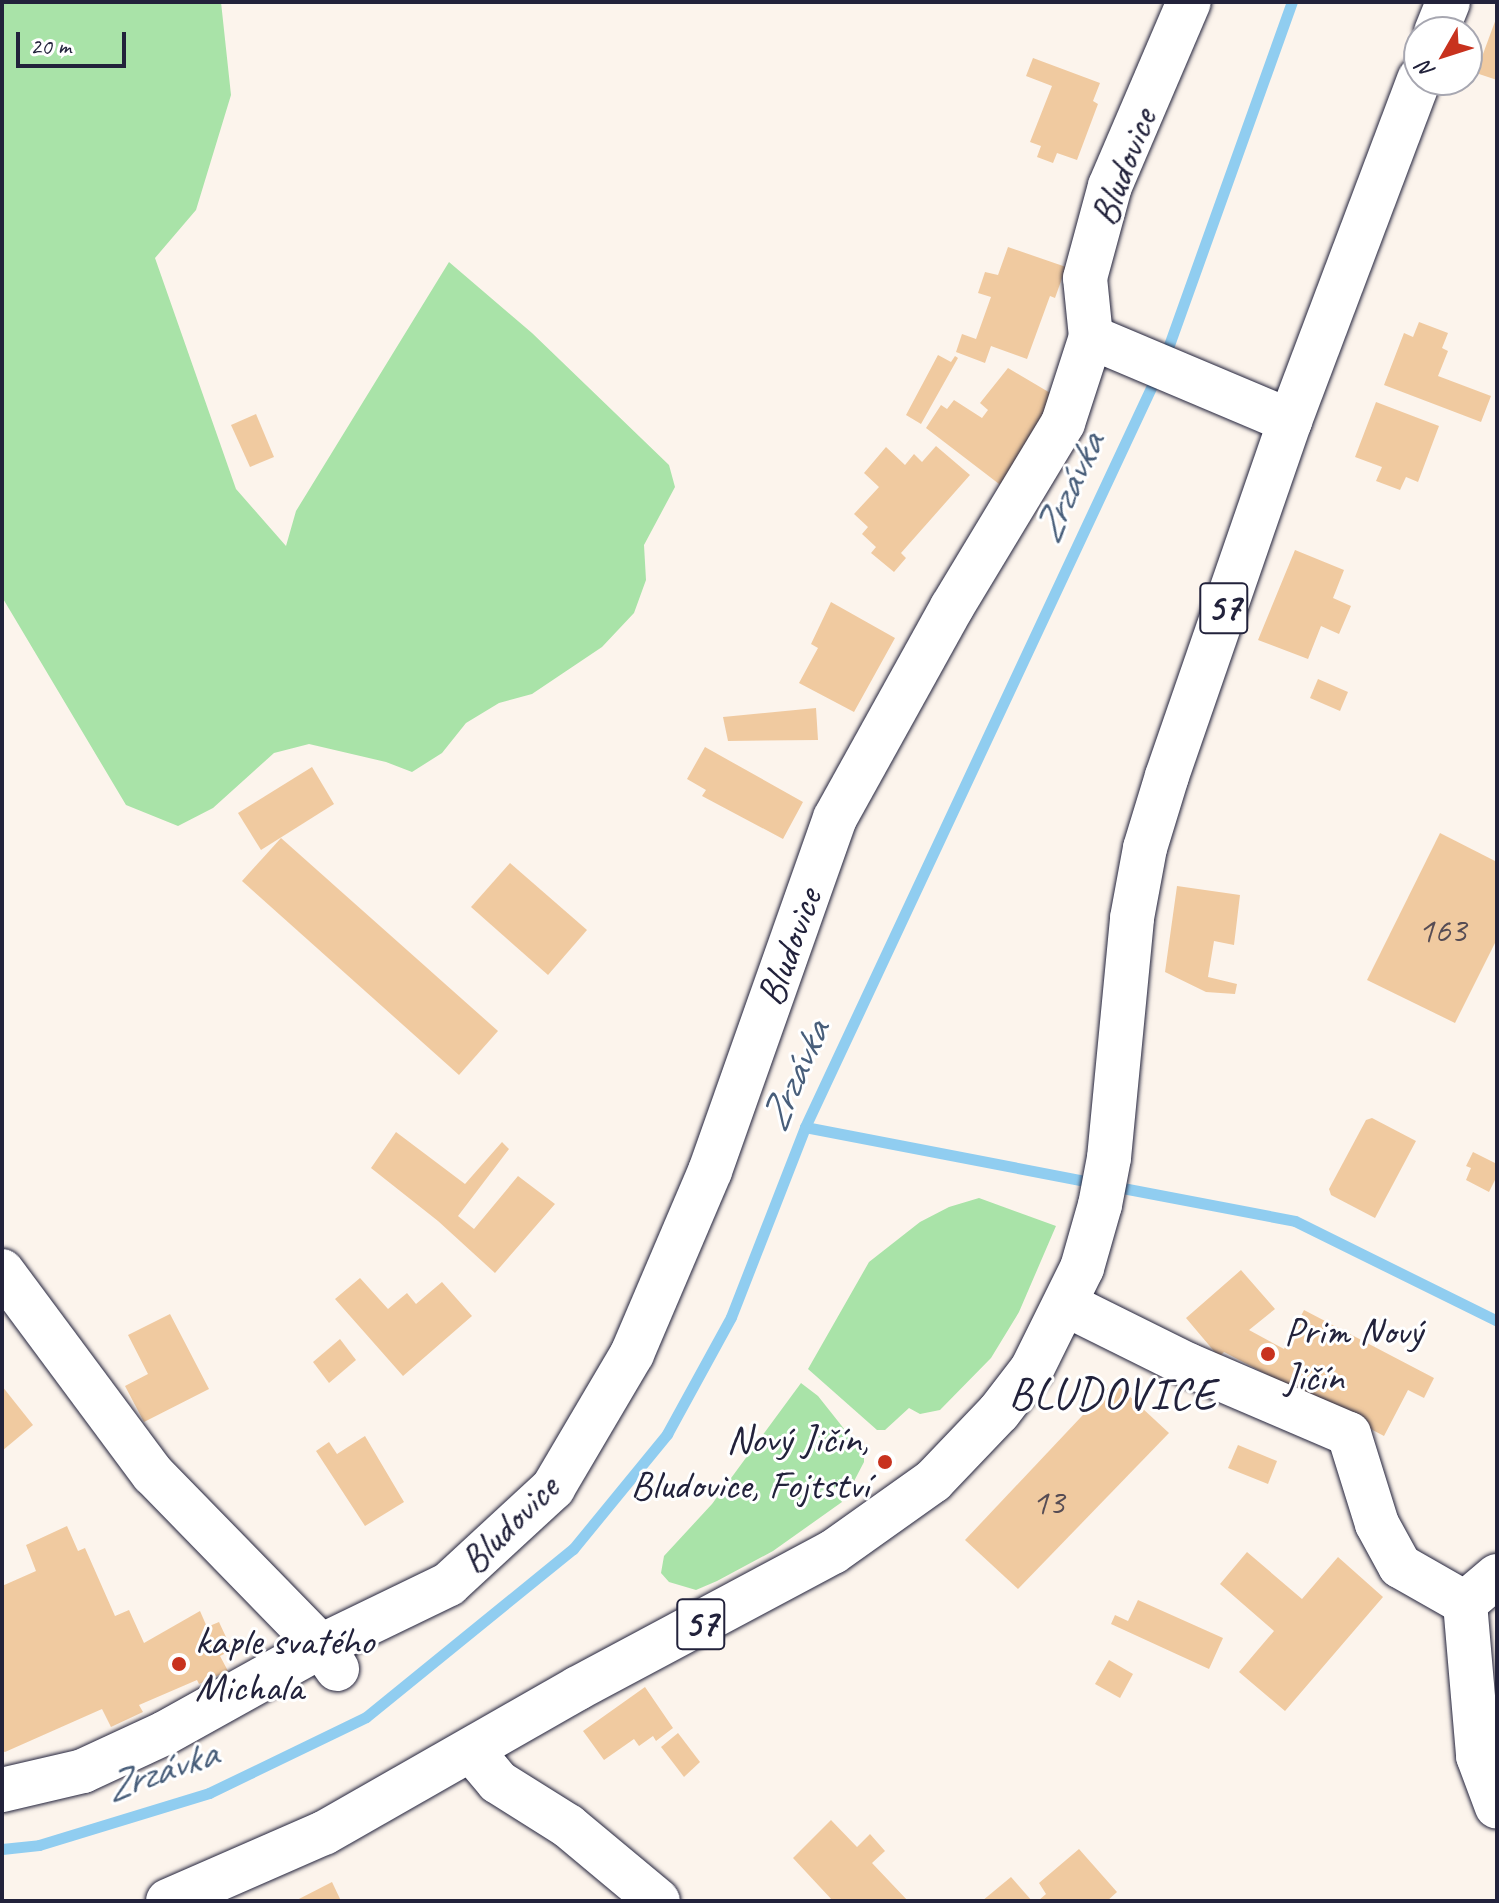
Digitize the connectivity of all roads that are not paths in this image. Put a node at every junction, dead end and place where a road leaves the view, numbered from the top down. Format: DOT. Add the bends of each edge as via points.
graph roads {
  1 [pos="1189,2"];
  2 [pos="1413,96"];
  3 [pos="1104,343"];
  4 [pos="1290,421"];
  5 [pos="2,1271"];
  6 [pos="1065,1304"];
  7 [pos="1481,1590"];
  8 [pos="329,1658"];
  9 [pos="472,1751"];
  10 [pos="2,1790"];
  11 [pos="1497,1807"];
  12 [pos="168,1901"];
  13 [pos="658,1901"];
  1 -- 3 [label="street, Bludovice" via="1110,186 1085,278"];
  2 -- 4 [label="street, 57"];
  3 -- 4 [label="street"];
  3 -- 8 [label="street, Bludovice" via="835,818 710,1171 632,1354 592,1422 553,1488 449,1584"];
  4 -- 6 [label="street, 57" via="1145,848 1124,981 1109,1158 1090,1247"];
  5 -- 8 [label="street" via="153,1474"];
  6 -- 7 [label="street" via="1188,1365 1349,1434 1377,1524 1400,1566"];
  6 -- 9 [label="street, 57" via="1032,1369 999,1412 933,1481 894,1511 786,1579 578,1688"];
  7 -- 11 [label="street" via="1478,1756"];
  8 -- 10 [label="street, Bludovice" via="83,1771"];
  9 -- 12 [label="street, 57" via="324,1833"];
  9 -- 13 [label="street" via="498,1782 586,1840"];
}
